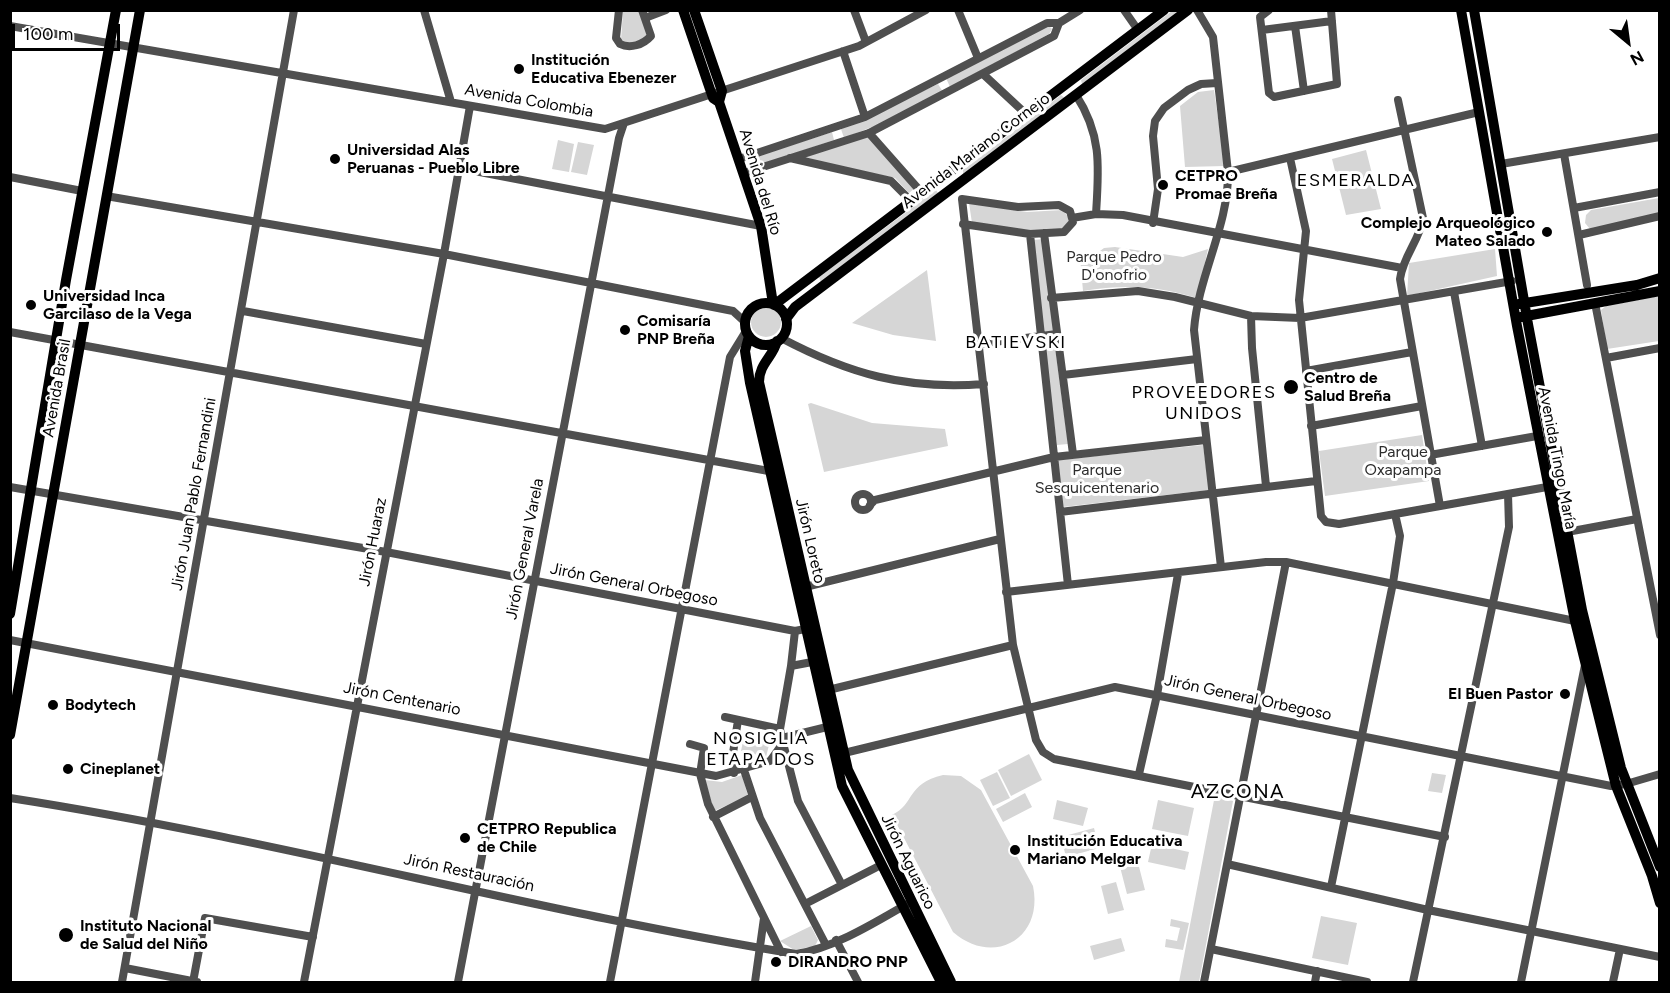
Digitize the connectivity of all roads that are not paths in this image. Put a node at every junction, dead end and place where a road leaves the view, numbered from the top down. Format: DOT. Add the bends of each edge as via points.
graph roads {
  1 [pos="116,10"];
  2 [pos="140,10"];
  3 [pos="294,10"];
  4 [pos="424,10"];
  5 [pos="619,10"];
  6 [pos="666,10"];
  7 [pos="854,10"];
  8 [pos="926,10"];
  9 [pos="958,10"];
  10 [pos="1080,10"];
  11 [pos="1124,10"];
  12 [pos="1164,10"];
  13 [pos="1188,10"];
  14 [pos="1197,10"];
  15 [pos="1269,10"];
  16 [pos="1331,10"];
  17 [pos="1461,10"];
  18 [pos="1474,10"];
  19 [pos="644,14"];
  20 [pos="693,14"];
  21 [pos="1332,21"];
  22 [pos="1059,23"];
  23 [pos="10,26"];
  24 [pos="1295,26"];
  25 [pos="1138,30"];
  26 [pos="1262,30"];
  27 [pos="867,42"];
  28 [pos="110,43"];
  29 [pos="134,46"];
  30 [pos="843,51"];
  31 [pos="978,58"];
  32 [pos="283,73"];
  33 [pos="983,74"];
  34 [pos="942,78"];
  35 [pos="1217,83"];
  36 [pos="1066,84"];
  37 [pos="1304,91"];
  38 [pos="950,92"];
  39 [pos="1075,95"];
  40 [pos="718,96"];
  41 [pos="1398,100"];
  42 [pos="451,102"];
  43 [pos="470,106"];
  44 [pos="1479,112"];
  45 [pos="1026,114"];
  46 [pos="865,117"];
  47 [pos="624,123"];
  48 [pos="837,128"];
  49 [pos="1406,130"];
  50 [pos="869,133"];
  51 [pos="1659,137"];
  52 [pos="841,142"];
  53 [pos="1564,154"];
  54 [pos="789,158"];
  55 [pos="1290,158"];
  56 [pos="739,159"];
  57 [pos="1501,164"];
  58 [pos="459,168"];
  59 [pos="951,171"];
  60 [pos="1228,172"];
  61 [pos="744,173"];
  62 [pos="10,177"];
  63 [pos="939,180"];
  64 [pos="954,187"];
  65 [pos="82,190"];
  66 [pos="1659,192"];
  67 [pos="922,193"];
  68 [pos="106,196"];
  69 [pos="608,196"];
  70 [pos="962,198"];
  71 [pos="911,201"];
  72 [pos="1574,208"];
  73 [pos="1096,213"];
  74 [pos="1659,216"];
  75 [pos="1072,218"];
  76 [pos="257,222"];
  77 [pos="1153,223"];
  78 [pos="963,224"];
  79 [pos="761,226"];
  80 [pos="1044,233"];
  81 [pos="1216,233"];
  82 [pos="1030,234"];
  83 [pos="1579,235"];
  84 [pos="1304,250"];
  85 [pos="444,254"];
  86 [pos="1402,268"];
  87 [pos="768,272"];
  88 [pos="812,276"];
  89 [pos="1659,278"];
  90 [pos="1521,279"];
  91 [pos="1509,282"];
  92 [pos="593,284"];
  93 [pos="1587,285"];
  94 [pos="821,288"];
  95 [pos="1659,291"];
  96 [pos="1454,292"];
  97 [pos="1052,297"];
  98 [pos="1403,300"];
  99 [pos="1198,303"];
  100 [pos="1525,303"];
  101 [pos="1595,303"];
  102 [pos="757,305"];
  103 [pos="774,305"];
  104 [pos="1513,306"];
  105 [pos="243,311"];
  106 [pos="1527,315"];
  107 [pos="1251,316"];
  108 [pos="1300,318"];
  109 [pos="1515,318"];
  110 [pos="786,319"];
  111 [pos="747,329"];
  112 [pos="10,332"];
  113 [pos="1057,334"];
  114 [pos="1040,336"];
  115 [pos="779,339"];
  116 [pos="56,340"];
  117 [pos="80,344"];
  118 [pos="426,344"];
  119 [pos="978,344"];
  120 [pos="1659,348"];
  121 [pos="1412,352"];
  122 [pos="1606,358"];
  123 [pos="1197,359"];
  124 [pos="1306,371"];
  125 [pos="231,372"];
  126 [pos="1063,375"];
  127 [pos="984,384"];
  128 [pos="414,405"];
  129 [pos="1422,406"];
  130 [pos="1311,426"];
  131 [pos="562,432"];
  132 [pos="1537,435"];
  133 [pos="1206,440"];
  134 [pos="1482,446"];
  135 [pos="1073,454"];
  136 [pos="1430,455"];
  137 [pos="1054,457"];
  138 [pos="709,462"];
  139 [pos="994,471"];
  140 [pos="773,472"];
  141 [pos="1316,481"];
  142 [pos="1266,486"];
  143 [pos="10,487"];
  144 [pos="1547,487"];
  145 [pos="32,491"];
  146 [pos="1212,493"];
  147 [pos="55,494"];
  148 [pos="1508,494"];
  149 [pos="871,501"];
  150 [pos="1440,506"];
  151 [pos="1060,512"];
  152 [pos="1395,514"];
  153 [pos="1637,519"];
  154 [pos="204,521"];
  155 [pos="1567,532"];
  156 [pos="1000,539"];
  157 [pos="387,552"];
  158 [pos="1286,562"];
  159 [pos="1221,567"];
  160 [pos="1178,574"];
  161 [pos="533,580"];
  162 [pos="1393,583"];
  163 [pos="1068,585"];
  164 [pos="805,587"];
  165 [pos="1006,592"];
  166 [pos="1492,604"];
  167 [pos="682,610"];
  168 [pos="10,614"];
  169 [pos="1579,620"];
  170 [pos="800,630"];
  171 [pos="1659,635"];
  172 [pos="10,640"];
  173 [pos="28,643"];
  174 [pos="1012,645"];
  175 [pos="812,662"];
  176 [pos="1585,665"];
  177 [pos="791,666"];
  178 [pos="177,672"];
  179 [pos="824,691"];
  180 [pos="1157,695"];
  181 [pos="357,705"];
  182 [pos="1028,706"];
  183 [pos="1257,716"];
  184 [pos="725,717"];
  185 [pos="738,720"];
  186 [pos="827,727"];
  187 [pos="505,734"];
  188 [pos="10,735"];
  189 [pos="782,737"];
  190 [pos="1362,737"];
  191 [pos="690,744"];
  192 [pos="838,754"];
  193 [pos="1461,755"];
  194 [pos="786,756"];
  195 [pos="770,761"];
  196 [pos="651,764"];
  197 [pos="744,770"];
  198 [pos="734,773"];
  199 [pos="700,774"];
  200 [pos="1139,774"];
  201 [pos="1659,774"];
  202 [pos="1561,777"];
  203 [pos="1621,785"];
  204 [pos="1241,796"];
  205 [pos="752,797"];
  206 [pos="10,798"];
  207 [pos="713,817"];
  208 [pos="1347,817"];
  209 [pos="150,823"];
  210 [pos="1445,837"];
  211 [pos="1646,846"];
  212 [pos="328,858"];
  213 [pos="1227,864"];
  214 [pos="880,865"];
  215 [pos="1659,867"];
  216 [pos="842,885"];
  217 [pos="1331,887"];
  218 [pos="476,891"];
  219 [pos="1659,903"];
  220 [pos="805,904"];
  221 [pos="907,904"];
  222 [pos="1428,910"];
  223 [pos="764,918"];
  224 [pos="622,921"];
  225 [pos="1531,931"];
  226 [pos="313,937"];
  227 [pos="836,940"];
  228 [pos="826,945"];
  229 [pos="760,948"];
  230 [pos="1211,949"];
  231 [pos="1620,949"];
  232 [pos="781,952"];
  233 [pos="1659,957"];
  234 [pos="125,968"];
  235 [pos="1317,971"];
  236 [pos="122,982"];
  237 [pos="195,982"];
  238 [pos="304,982"];
  239 [pos="458,982"];
  240 [pos="610,982"];
  241 [pos="755,982"];
  242 [pos="858,982"];
  243 [pos="941,982"];
  244 [pos="951,982"];
  245 [pos="1204,982"];
  246 [pos="1315,982"];
  247 [pos="1367,982"];
  248 [pos="1413,982"];
  249 [pos="1521,982"];
  250 [pos="1613,982"];
  1 -- 28 [label="main road, Avenida Brasil"];
  2 -- 29 [label="main road, Avenida Brasil"];
  3 -- 32 [label="street, Jirón Juan Pablo Fernandini"];
  4 -- 42 [label="street"];
  5 -- 19 [label="street" via="616,38 626,47 649,39"];
  6 -- 19 [label="street"];
  7 -- 27 [label="street"];
  8 -- 27 [label="street, Avenida Colombia"];
  9 -- 31 [label="street"];
  10 -- 22 [label="street"];
  11 -- 25 [label="street"];
  12 -- 25 [label="main road, Avenida Mariano Cornejo"];
  13 -- 39 [label="main road, Avenida Mariano Cornejo"];
  14 -- 35 [label="street" via="1213,38"];
  15 -- 26 [label="street" via="1260,17"];
  16 -- 21 [label="street"];
  17 -- 44 [label="main road, Avenida Tingo María"];
  18 -- 57 [label="main road, Avenida Tingo María"];
  20 -- 40 [label="main road, Avenida del Río"];
  21 -- 24 [label="street"];
  21 -- 37 [label="street" via="1337,84"];
  22 -- 31 [label="street" via="1047,23"];
  22 -- 33 [label="street" via="1054,36"];
  23 -- 28 [label="street, Avenida Colombia"];
  24 -- 26 [label="street"];
  24 -- 37 [label="street"];
  25 -- 36 [label="main road, Avenida Mariano Cornejo"];
  26 -- 37 [label="street" via="1271,96"];
  27 -- 30 [label="street, Avenida Colombia"];
  28 -- 29 [label="street, Avenida Colombia"];
  28 -- 65 [label="main road, Avenida Brasil"];
  29 -- 32 [label="street, Avenida Colombia"];
  29 -- 68 [label="main road, Avenida Brasil"];
  30 -- 40 [label="street, Avenida Colombia"];
  30 -- 46 [label="street"];
  31 -- 34 [label="street"];
  32 -- 42 [label="street, Avenida Colombia"];
  32 -- 76 [label="street, Jirón Juan Pablo Fernandini"];
  33 -- 38 [label="street"];
  33 -- 45 [label="street"];
  34 -- 38 [label="street"];
  34 -- 46 [label="street"];
  35 -- 60 [label="street"];
  35 -- 77 [label="street" via="1188,90 1164,108 1155,121 1158,189"];
  36 -- 39 [label="main road" via="1077,85"];
  36 -- 45 [label="main road, Avenida Mariano Cornejo"];
  38 -- 50 [label="street"];
  39 -- 64 [label="main road, Avenida Mariano Cornejo"];
  39 -- 73 [label="street" via="1094,131 1098,159"];
  40 -- 47 [label="street, Avenida Colombia"];
  40 -- 56 [label="main road, Avenida del Río"];
  41 -- 49 [label="street"];
  42 -- 43 [label="street, Avenida Colombia"];
  43 -- 47 [label="street, Avenida Colombia" via="598,129"];
  43 -- 58 [label="street, Jirón Huaraz"];
  44 -- 49 [label="street"];
  44 -- 91 [label="main road, Avenida Tingo María"];
  45 -- 59 [label="main road, Avenida Mariano Cornejo"];
  46 -- 48 [label="street"];
  47 -- 69 [label="street, Jirón General Varela"];
  48 -- 52 [label="street"];
  48 -- 56 [label="street"];
  49 -- 55 [label="street"];
  49 -- 86 [label="street" via="1423,219"];
  50 -- 52 [label="street"];
  50 -- 67 [label="street"];
  51 -- 53 [label="street"];
  52 -- 54 [label="street"];
  53 -- 57 [label="street"];
  53 -- 72 [label="street"];
  54 -- 61 [label="street"];
  54 -- 71 [label="street" via="891,181"];
  55 -- 60 [label="street"];
  55 -- 84 [label="street" via="1306,231"];
  56 -- 61 [label="main road, Avenida del Río"];
  57 -- 90 [label="main road, Avenida Tingo María"];
  58 -- 69 [label="street"];
  58 -- 85 [label="street, Jirón Huaraz"];
  59 -- 63 [label="main road, Avenida Mariano Cornejo"];
  59 -- 64 [label="main road" via="958,175"];
  60 -- 81 [label="street"];
  61 -- 79 [label="main road, Avenida del Río"];
  62 -- 65 [label="street"];
  63 -- 64 [label="main road" via="941,188"];
  63 -- 67 [label="main road, Avenida Mariano Cornejo"];
  64 -- 70 [label="street"];
  64 -- 94 [label="main road, Avenida Mariano Cornejo"];
  65 -- 116 [label="main road, Avenida Brasil"];
  66 -- 72 [label="street"];
  67 -- 71 [label="main road, Avenida Mariano Cornejo"];
  68 -- 76 [label="street"];
  68 -- 117 [label="main road, Avenida Brasil"];
  69 -- 79 [label="street"];
  69 -- 92 [label="street, Jirón General Varela"];
  70 -- 75 [label="street" via="1018,207 1059,205 1070,211"];
  70 -- 78 [label="street"];
  71 -- 88 [label="main road, Avenida Mariano Cornejo"];
  72 -- 83 [label="street"];
  73 -- 75 [label="street"];
  73 -- 77 [label="street"];
  74 -- 83 [label="street"];
  75 -- 80 [label="street" via="1068,230"];
  76 -- 85 [label="street"];
  76 -- 105 [label="street, Jirón Juan Pablo Fernandini"];
  77 -- 81 [label="street"];
  78 -- 82 [label="street"];
  78 -- 119 [label="street"];
  79 -- 87 [label="main road, Avenida del Río"];
  80 -- 82 [label="street"];
  80 -- 97 [label="street"];
  81 -- 84 [label="street"];
  81 -- 99 [label="street"];
  82 -- 114 [label="street"];
  83 -- 93 [label="street"];
  84 -- 86 [label="street"];
  84 -- 108 [label="street"];
  85 -- 92 [label="street"];
  85 -- 118 [label="street, Jirón Huaraz"];
  86 -- 98 [label="street"];
  87 -- 102 [label="main road, Avenida del Río"];
  87 -- 103 [label="main road, Avenida del Río"];
  88 -- 94 [label="main road"];
  88 -- 103 [label="main road, Avenida Mariano Cornejo"];
  89 -- 100 [label="main road"];
  90 -- 91 [label="street"];
  90 -- 100 [label="main road, Avenida Tingo María"];
  91 -- 96 [label="street"];
  91 -- 104 [label="main road, Avenida Tingo María"];
  92 -- 111 [label="street" via="733,311"];
  92 -- 131 [label="street, Jirón General Varela"];
  94 -- 110 [label="main road, Avenida Mariano Cornejo" via="795,307"];
  95 -- 101 [label="main road"];
  96 -- 98 [label="street"];
  96 -- 134 [label="street"];
  97 -- 99 [label="street" via="1124,291"];
  97 -- 113 [label="street"];
  98 -- 108 [label="street"];
  98 -- 121 [label="street"];
  99 -- 107 [label="street"];
  99 -- 123 [label="street" via="1194,330"];
  100 -- 104 [label="main road"];
  100 -- 106 [label="main road, Avenida Tingo María"];
  101 -- 106 [label="main road"];
  101 -- 122 [label="street"];
  102 -- 103 [label="main road"];
  102 -- 111 [label="main road" via="749,312"];
  103 -- 110 [label="main road"];
  104 -- 109 [label="main road, Avenida Tingo María"];
  105 -- 118 [label="street"];
  105 -- 125 [label="street, Jirón Juan Pablo Fernandini"];
  106 -- 109 [label="main road"];
  106 -- 155 [label="main road, Avenida Tingo María"];
  107 -- 108 [label="street"];
  107 -- 142 [label="street"];
  108 -- 124 [label="street"];
  109 -- 132 [label="main road, Avenida Tingo María"];
  110 -- 115 [label="main road" via="786,329"];
  111 -- 115 [label="main road" via="765,345"];
  111 -- 138 [label="street" via="730,357"];
  111 -- 140 [label="main road, Jirón Loreto" via="746,360"];
  112 -- 116 [label="street"];
  113 -- 114 [label="street"];
  113 -- 126 [label="street"];
  114 -- 119 [label="street"];
  114 -- 137 [label="street"];
  115 -- 127 [label="street" via="848,369 883,379 933,386"];
  115 -- 140 [label="main road, Jirón Loreto" via="761,367 759,382"];
  116 -- 117 [label="street"];
  116 -- 145 [label="main road, Avenida Brasil"];
  117 -- 125 [label="street"];
  117 -- 147 [label="main road, Avenida Brasil"];
  118 -- 128 [label="street, Jirón Huaraz"];
  119 -- 127 [label="street"];
  120 -- 122 [label="street"];
  121 -- 124 [label="street"];
  121 -- 129 [label="street"];
  122 -- 153 [label="street"];
  123 -- 126 [label="street"];
  123 -- 133 [label="street"];
  124 -- 130 [label="street"];
  125 -- 128 [label="street"];
  125 -- 154 [label="street, Jirón Juan Pablo Fernandini"];
  126 -- 135 [label="street"];
  127 -- 139 [label="street"];
  128 -- 131 [label="street"];
  128 -- 157 [label="street, Jirón Huaraz"];
  129 -- 130 [label="street"];
  129 -- 136 [label="street"];
  130 -- 141 [label="street"];
  131 -- 138 [label="street"];
  131 -- 161 [label="street, Jirón General Varela"];
  132 -- 134 [label="street"];
  132 -- 144 [label="main road, Avenida Tingo María"];
  133 -- 135 [label="street"];
  133 -- 146 [label="street"];
  134 -- 136 [label="street"];
  135 -- 137 [label="street"];
  136 -- 150 [label="street"];
  137 -- 139 [label="street"];
  137 -- 151 [label="street"];
  138 -- 140 [label="street"];
  138 -- 167 [label="street"];
  139 -- 149 [label="street"];
  139 -- 156 [label="street"];
  140 -- 164 [label="main road, Jirón Loreto"];
  140 -- 170 [label="main road, Jirón Loreto"];
  141 -- 142 [label="street"];
  141 -- 152 [label="street" via="1319,510 1326,522"];
  142 -- 146 [label="street"];
  143 -- 145 [label="street, Jirón General Orbegoso"];
  144 -- 148 [label="street"];
  144 -- 169 [label="main road, Avenida Tingo María"];
  145 -- 147 [label="street, Jirón General Orbegoso"];
  145 -- 168 [label="main road, Avenida Brasil"];
  146 -- 151 [label="street"];
  146 -- 159 [label="street"];
  147 -- 154 [label="street, Jirón General Orbegoso"];
  147 -- 173 [label="main road, Avenida Brasil"];
  148 -- 150 [label="street"];
  148 -- 166 [label="street" via="1509,528"];
  150 -- 152 [label="street"];
  151 -- 163 [label="street"];
  152 -- 162 [label="street" via="1400,536"];
  153 -- 155 [label="street"];
  153 -- 171 [label="street"];
  154 -- 157 [label="street, Jirón General Orbegoso"];
  154 -- 178 [label="street, Jirón Juan Pablo Fernandini"];
  155 -- 169 [label="main road, Avenida Tingo María"];
  156 -- 164 [label="street"];
  156 -- 165 [label="street"];
  157 -- 161 [label="street, Jirón General Orbegoso"];
  157 -- 181 [label="street, Jirón Huaraz"];
  158 -- 159 [label="street"];
  158 -- 162 [label="street"];
  158 -- 183 [label="street"];
  159 -- 160 [label="street"];
  160 -- 163 [label="street"];
  160 -- 180 [label="street"];
  161 -- 167 [label="street, Jirón General Orbegoso"];
  161 -- 187 [label="street, Jirón General Varela"];
  162 -- 166 [label="street"];
  162 -- 190 [label="street"];
  163 -- 165 [label="street"];
  164 -- 179 [label="main road, Jirón Loreto"];
  165 -- 174 [label="street"];
  166 -- 169 [label="street"];
  166 -- 193 [label="street"];
  167 -- 170 [label="street, Jirón General Orbegoso"];
  167 -- 196 [label="street"];
  169 -- 176 [label="main road, Avenida Tingo María"];
  169 -- 203 [label="main road, Avenida Tingo María"];
  170 -- 175 [label="main road, Jirón Loreto"];
  170 -- 177 [label="street, Jirón Loreto"];
  172 -- 173 [label="street, Jirón Centenario"];
  173 -- 178 [label="street, Jirón Centenario"];
  173 -- 188 [label="main road, Avenida Brasil"];
  174 -- 179 [label="street"];
  174 -- 182 [label="street"];
  175 -- 177 [label="street"];
  175 -- 179 [label="main road, Jirón Loreto"];
  176 -- 202 [label="street"];
  176 -- 203 [label="main road, Avenida Tingo María"];
  177 -- 189 [label="street, Jirón Loreto"];
  178 -- 181 [label="street, Jirón Centenario"];
  178 -- 209 [label="street, Jirón Juan Pablo Fernandini"];
  179 -- 186 [label="main road, Jirón Loreto"];
  179 -- 192 [label="main road, Jirón Loreto"];
  180 -- 182 [label="street, Jirón General Orbegoso" via="1115,687"];
  180 -- 183 [label="street, Jirón General Orbegoso"];
  180 -- 200 [label="street"];
  181 -- 187 [label="street, Jirón Centenario"];
  181 -- 212 [label="street, Jirón Huaraz"];
  182 -- 192 [label="street, Jirón General Orbegoso"];
  182 -- 200 [label="street" via="1036,740 1048,756"];
  183 -- 190 [label="street, Jirón General Orbegoso"];
  183 -- 204 [label="street"];
  184 -- 185 [label="street"];
  185 -- 189 [label="street"];
  185 -- 198 [label="street"];
  186 -- 189 [label="street"];
  186 -- 192 [label="main road, Jirón Loreto"];
  187 -- 196 [label="street, Jirón Centenario"];
  187 -- 218 [label="street, Jirón General Varela"];
  189 -- 194 [label="street"];
  189 -- 195 [label="street"];
  190 -- 193 [label="street, Jirón General Orbegoso"];
  190 -- 208 [label="street"];
  191 -- 199 [label="street" via="704,748"];
  192 -- 214 [label="main road, Jirón Aguarico" via="842,786"];
  192 -- 221 [label="main road, Jirón Aguarico"];
  193 -- 202 [label="street, Jirón General Orbegoso"];
  193 -- 210 [label="street"];
  194 -- 195 [label="street, Jirón Centenario"];
  194 -- 216 [label="street" via="798,801"];
  195 -- 197 [label="street, Jirón Centenario"];
  196 -- 199 [label="street, Jirón Centenario"];
  196 -- 224 [label="street"];
  197 -- 198 [label="street, Jirón Centenario"];
  197 -- 205 [label="street"];
  198 -- 199 [label="street, Jirón Centenario"];
  199 -- 207 [label="street"];
  200 -- 204 [label="street"];
  201 -- 203 [label="street, Jirón General Orbegoso"];
  202 -- 203 [label="street, Jirón General Orbegoso"];
  202 -- 225 [label="street"];
  203 -- 211 [label="main road, Avenida Tingo María"];
  204 -- 208 [label="street"];
  204 -- 213 [label="street"];
  205 -- 207 [label="street"];
  205 -- 220 [label="street"];
  206 -- 209 [label="street, Jirón Restauración"];
  207 -- 223 [label="street"];
  208 -- 210 [label="street"];
  208 -- 217 [label="street"];
  209 -- 212 [label="street, Jirón Restauración"];
  209 -- 234 [label="street, Jirón Juan Pablo Fernandini"];
  210 -- 222 [label="street"];
  211 -- 215 [label="main road, Avenida Tingo María"];
  211 -- 219 [label="main road, Avenida Tingo María"];
  212 -- 218 [label="street, Jirón Restauración"];
  212 -- 226 [label="street, Jirón Huaraz"];
  213 -- 217 [label="street"];
  213 -- 230 [label="street"];
  214 -- 216 [label="street"];
  214 -- 221 [label="main road, Jirón Aguarico"];
  216 -- 220 [label="street"];
  217 -- 222 [label="street"];
  218 -- 224 [label="street, Jirón Restauración"];
  218 -- 239 [label="street, Jirón General Varela"];
  220 -- 228 [label="street"];
  221 -- 227 [label="street, Jirón Restauración"];
  221 -- 243 [label="main road, Jirón Aguarico"];
  221 -- 244 [label="main road, Jirón Aguarico"];
  222 -- 225 [label="street"];
  222 -- 248 [label="street"];
  223 -- 229 [label="street"];
  223 -- 232 [label="street"];
  224 -- 229 [label="street, Jirón Restauración"];
  224 -- 240 [label="street"];
  225 -- 231 [label="street"];
  225 -- 249 [label="street"];
  226 -- 237 [label="street" via="205,918"];
  226 -- 238 [label="street, Jirón Huaraz"];
  227 -- 228 [label="street, Jirón Restauración"];
  227 -- 242 [label="street"];
  228 -- 232 [label="street, Jirón Restauración" via="812,952"];
  229 -- 232 [label="street, Jirón Restauración"];
  229 -- 241 [label="street"];
  230 -- 235 [label="street"];
  230 -- 245 [label="street"];
  231 -- 233 [label="street"];
  231 -- 250 [label="street"];
  234 -- 236 [label="street, Jirón Juan Pablo Fernandini"];
  234 -- 237 [label="street"];
  235 -- 246 [label="street"];
  235 -- 247 [label="street"];
}
